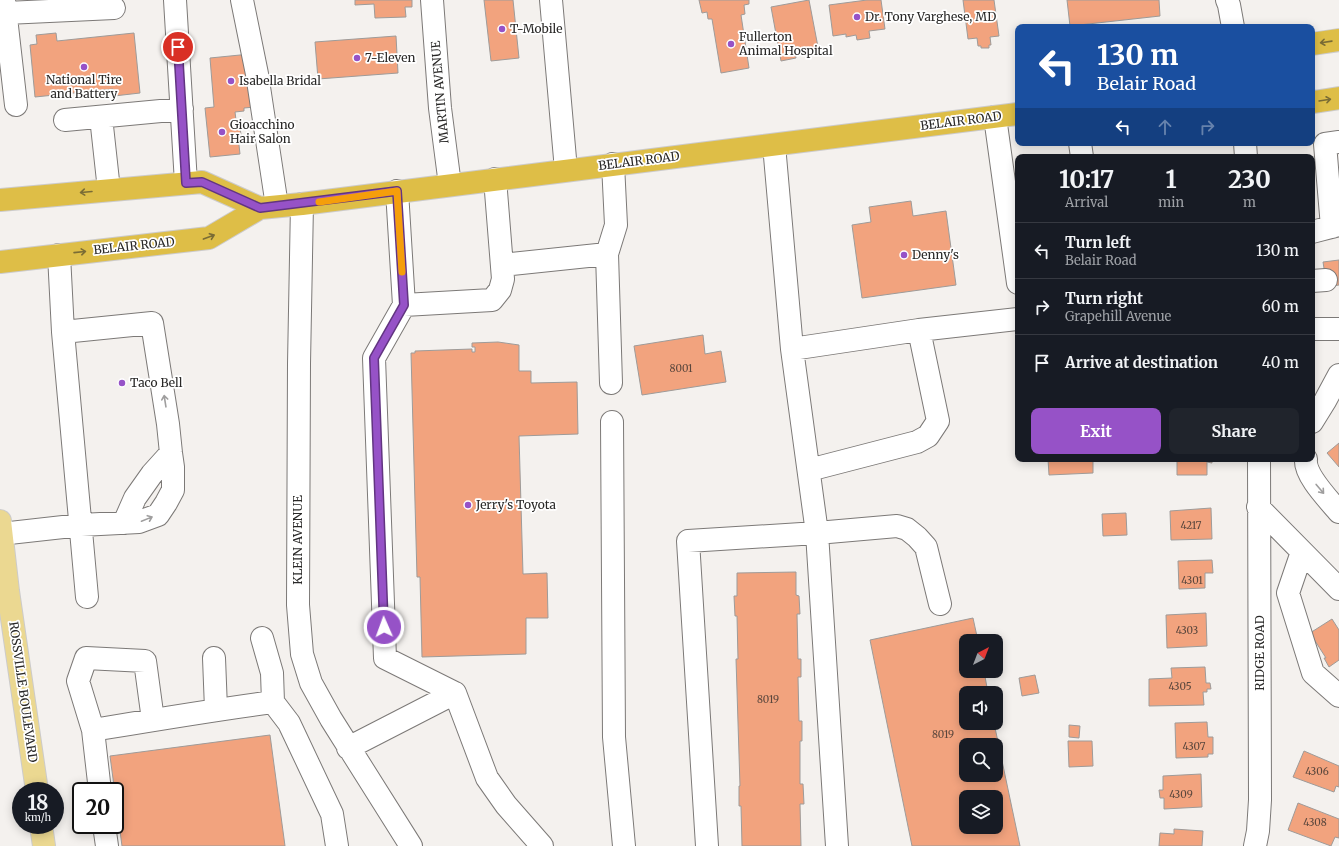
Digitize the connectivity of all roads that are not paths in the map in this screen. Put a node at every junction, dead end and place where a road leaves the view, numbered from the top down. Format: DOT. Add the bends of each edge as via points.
graph roads {
  1 [pos="175,0"];
  2 [pos="242,0"];
  3 [pos="432,0"];
  4 [pos="551,0"];
  5 [pos="1227,0"];
  6 [pos="5,7"];
  7 [pos="114,8"];
  8 [pos="1232,24"];
  9 [pos="1339,40"];
  10 [pos="1315,44"];
  11 [pos="1339,98"];
  12 [pos="1315,102"];
  13 [pos="16,105"];
  14 [pos="182,109"];
  15 [pos="1015,114"];
  16 [pos="101,117"];
  17 [pos="995,117"];
  18 [pos="65,120"];
  19 [pos="1339,142"];
  20 [pos="774,145"];
  21 [pos="613,164"];
  22 [pos="566,170"];
  23 [pos="495,179"];
  24 [pos="186,183"];
  25 [pos="450,185"];
  26 [pos="109,190"];
  27 [pos="397,191"];
  28 [pos="0,200"];
  29 [pos="302,204"];
  30 [pos="268,207"];
  31 [pos="1328,228"];
  32 [pos="607,254"];
  33 [pos="59,255"];
  34 [pos="1015,260"];
  35 [pos="0,262"];
  36 [pos="502,265"];
  37 [pos="404,305"];
  38 [pos="1015,318"];
  39 [pos="1315,329"];
  40 [pos="1339,329"];
  41 [pos="919,330"];
  42 [pos="63,332"];
  43 [pos="792,349"];
  44 [pos="1339,375"];
  45 [pos="611,383"];
  46 [pos="1315,417"];
  47 [pos="612,422"];
  48 [pos="171,453"];
  49 [pos="1259,462"];
  50 [pos="1306,462"];
  51 [pos="809,470"];
  52 [pos="1258,507"];
  53 [pos="1339,512"];
  54 [pos="124,523"];
  55 [pos="81,525"];
  56 [pos="1,530"];
  57 [pos="817,533"];
  58 [pos="1302,552"];
  59 [pos="1339,589"];
  60 [pos="87,597"];
  61 [pos="940,604"];
  62 [pos="262,638"];
  63 [pos="214,658"];
  64 [pos="455,694"];
  65 [pos="1339,696"];
  66 [pos="272,702"];
  67 [pos="216,709"];
  68 [pos="153,720"];
  69 [pos="93,730"];
  70 [pos="348,748"];
  71 [pos="36,782"];
  72 [pos="99,782"];
  73 [pos="42,834"];
  74 [pos="105,834"];
  75 [pos="44,846"];
  76 [pos="107,846"];
  77 [pos="337,846"];
  78 [pos="411,846"];
  79 [pos="542,846"];
  80 [pos="624,846"];
  81 [pos="707,846"];
  82 [pos="837,846"];
  83 [pos="1255,846"];
  1 -- 14 [label="street"];
  2 -- 30 [label="street" via="257,74 268,155"];
  3 -- 25 [label="street, MARTIN AVENUE" via="440,108"];
  4 -- 22 [label="street"];
  5 -- 8 [label="street"];
  6 -- 7 [label="street"];
  6 -- 13 [label="street"];
  9 -- 10 [label="highway, one-way"];
  12 -- 11 [label="highway, one-way"];
  14 -- 16 [label="street"];
  14 -- 24 [label="street"];
  15 -- 17 [label="highway, BELAIR ROAD"];
  16 -- 18 [label="street"];
  16 -- 26 [label="street"];
  17 -- 20 [label="highway, BELAIR ROAD"];
  17 -- 34 [label="street"];
  19 -- 31 [label="street" via="1325,144"];
  20 -- 21 [label="highway, BELAIR ROAD"];
  20 -- 43 [label="street"];
  21 -- 22 [label="highway, BELAIR ROAD"];
  21 -- 32 [label="street" via="616,224"];
  22 -- 23 [label="highway, BELAIR ROAD"];
  23 -- 25 [label="highway, BELAIR ROAD"];
  23 -- 36 [label="street"];
  24 -- 26 [label="highway, BELAIR ROAD"];
  24 -- 30 [label="highway, BELAIR ROAD" via="202,182"];
  25 -- 27 [label="highway, BELAIR ROAD"];
  26 -- 28 [label="highway, BELAIR ROAD, one-way"];
  27 -- 29 [label="highway, BELAIR ROAD"];
  27 -- 37 [label="street"];
  29 -- 30 [label="highway, BELAIR ROAD"];
  29 -- 70 [label="street, KLEIN AVENUE" via="298,605 302,654 311,683"];
  33 -- 30 [label="highway, BELAIR ROAD, one-way" via="209,238"];
  32 -- 36 [label="street"];
  32 -- 45 [label="street"];
  33 -- 35 [label="highway, BELAIR ROAD"];
  33 -- 42 [label="street"];
  36 -- 37 [label="street" via="503,279 500,290 492,300"];
  37 -- 64 [label="street" via="374,358 386,658"];
  38 -- 41 [label="street"];
  39 -- 40 [label="street"];
  41 -- 43 [label="street"];
  41 -- 51 [label="street" via="938,421 928,436 917,442"];
  48 -- 42 [label="street, one-way" via="152,323"];
  42 -- 55 [label="street"];
  43 -- 51 [label="street"];
  44 -- 46 [label="street"];
  47 -- 80 [label="street" via="614,737"];
  48 -- 54 [label="street" via="135,498"];
  54 -- 48 [label="street, one-way" via="139,522 158,515 173,490"];
  49 -- 52 [label="street, RIDGE ROAD"];
  50 -- 53 [label="street, one-way" via="1312,480"];
  51 -- 57 [label="street"];
  52 -- 58 [label="street"];
  52 -- 83 [label="street, RIDGE ROAD" via="1260,800"];
  54 -- 55 [label="street"];
  55 -- 56 [label="street"];
  55 -- 60 [label="street"];
  56 -- 71 [label="main road, ROSSVILLE BOULEVARD"];
  57 -- 61 [label="street" via="897,526 907,529 926,547"];
  57 -- 81 [label="street" via="688,541"];
  57 -- 82 [label="street"];
  58 -- 59 [label="street"];
  58 -- 65 [label="street" via="1288,593 1313,673"];
  62 -- 66 [label="street" via="272,673"];
  63 -- 67 [label="street"];
  64 -- 70 [label="street"];
  64 -- 79 [label="street" via="487,778 506,805"];
  66 -- 67 [label="street"];
  66 -- 77 [label="street" via="289,723 332,814"];
  67 -- 68 [label="street"];
  68 -- 69 [label="street"];
  68 -- 69 [label="street" via="145,662 86,658 78,681"];
  69 -- 72 [label="street"];
  70 -- 78 [label="street, KLEIN AVENUE"];
  73 -- 75 [label="main road"];
  74 -- 76 [label="street"];
}
